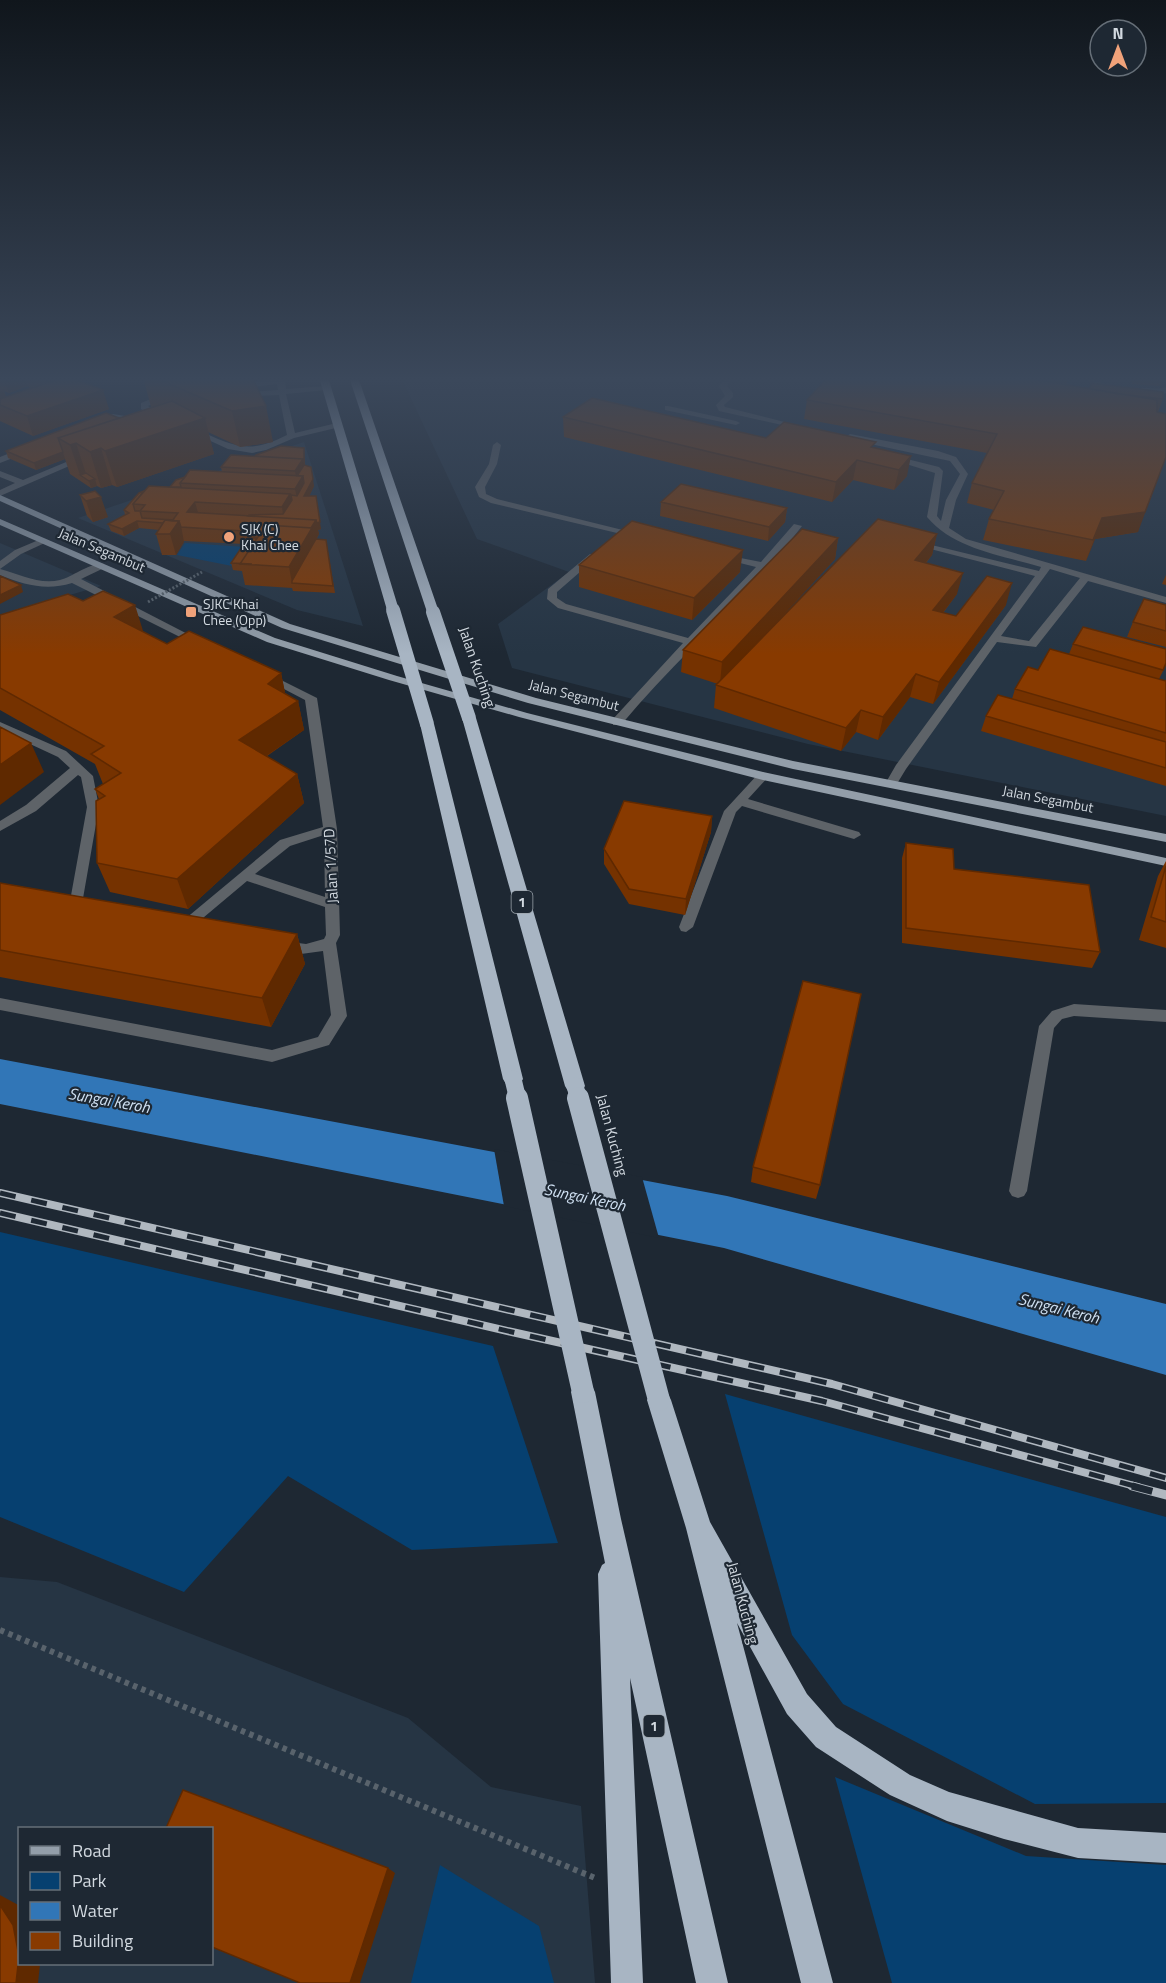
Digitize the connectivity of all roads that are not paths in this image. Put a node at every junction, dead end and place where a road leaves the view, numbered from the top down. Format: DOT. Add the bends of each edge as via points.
graph roads {
  1 [pos="55,470"];
  2 [pos="351,470"];
  3 [pos="385,470"];
  4 [pos="490,470"];
  5 [pos="937,470"];
  6 [pos="961,470"];
  7 [pos="0,474"];
  8 [pos="22,483"];
  9 [pos="0,492"];
  10 [pos="0,498"];
  11 [pos="0,522"];
  12 [pos="797,526"];
  13 [pos="944,529"];
  14 [pos="643,537"];
  15 [pos="613,539"];
  16 [pos="905,540"];
  17 [pos="44,541"];
  18 [pos="709,553"];
  19 [pos="0,566"];
  20 [pos="100,566"];
  21 [pos="764,566"];
  22 [pos="1043,570"];
  23 [pos="0,572"];
  24 [pos="1085,578"];
  25 [pos="72,579"];
  26 [pos="1166,600"];
  27 [pos="994,638"];
  28 [pos="691,642"];
  29 [pos="214,650"];
  30 [pos="257,671"];
  31 [pos="617,722"];
  32 [pos="3,731"];
  33 [pos="78,768"];
  34 [pos="763,776"];
  35 [pos="891,784"];
  36 [pos="739,801"];
  37 [pos="0,827"];
  38 [pos="330,829"];
  39 [pos="854,835"];
  40 [pos="1166,838"];
  41 [pos="1166,862"];
  42 [pos="245,876"];
  43 [pos="77,901"];
  44 [pos="332,904"];
  45 [pos="686,927"];
  46 [pos="209,929"];
  47 [pos="265,942"];
  48 [pos="329,943"];
  49 [pos="0,1004"];
  50 [pos="1166,1016"];
  51 [pos="1018,1191"];
  52 [pos="608,1519"];
  53 [pos="699,1528"];
  54 [pos="1166,1848"];
  55 [pos="627,1983"];
  56 [pos="712,1983"];
  57 [pos="817,1983"];
  1 -- 8 [label="lane"];
  2 -- 52 [label="highway, 1, bridge" via="427,724 513,1079"];
  3 -- 53 [label="highway, Jalan Kuching / 1, bridge" via="469,718 659,1400"];
  4 -- 15 [label="lane" via="480,487 482,495"];
  5 -- 13 [label="lane" via="940,473 932,517"];
  6 -- 13 [label="lane" via="964,474 951,500"];
  7 -- 8 [label="lane"];
  8 -- 9 [label="lane"];
  10 -- 31 [label="main road, Jalan Segambut" via="286,626"];
  11 -- 17 [label="main road, Jalan Segambut"];
  12 -- 21 [label="lane"];
  13 -- 22 [label="lane" via="963,542"];
  14 -- 15 [label="lane"];
  15 -- 28 [label="lane" via="552,591 552,599 562,606"];
  16 -- 22 [label="lane"];
  17 -- 19 [label="lane" via="18,552"];
  17 -- 20 [label="main road, Jalan Segambut"];
  18 -- 21 [label="lane"];
  20 -- 25 [label="lane"];
  20 -- 34 [label="main road, Jalan Segambut" via="271,640 329,659 524,715"];
  21 -- 28 [label="lane"];
  22 -- 24 [label="lane"];
  22 -- 27 [label="lane"];
  23 -- 25 [label="lane" via="33,585 51,586"];
  24 -- 26 [label="lane"];
  24 -- 27 [label="lane" via="1032,645"];
  25 -- 29 [label="lane" via="102,599"];
  27 -- 35 [label="lane"];
  28 -- 31 [label="lane"];
  30 -- 38 [label="lane, Jalan 1/57D" via="311,698"];
  31 -- 35 [label="main road, Jalan Segambut"];
  32 -- 33 [label="lane" via="63,754"];
  33 -- 37 [label="lane" via="31,808"];
  33 -- 43 [label="lane" via="87,776 93,807"];
  34 -- 36 [label="lane"];
  34 -- 41 [label="main road, Jalan Segambut"];
  35 -- 40 [label="main road, Jalan Segambut"];
  36 -- 39 [label="lane"];
  36 -- 45 [label="lane" via="721,832"];
  38 -- 42 [label="lane" via="285,843"];
  38 -- 44 [label="lane, Jalan 1/57D"];
  42 -- 44 [label="lane"];
  42 -- 46 [label="lane" via="181,923"];
  44 -- 48 [label="lane, Jalan 1/57D" via="333,935"];
  47 -- 48 [label="lane" via="299,950 315,950"];
  48 -- 49 [label="lane, Jalan 1/57D" via="339,1016 323,1041 272,1056"];
  50 -- 51 [label="lane" via="1074,1010 1057,1015 1047,1026"];
  52 -- 55 [label="highway"];
  52 -- 56 [label="highway, 1"];
  53 -- 54 [label="highway" via="797,1704 826,1737 858,1760 947,1806 1004,1824 1078,1843"];
  53 -- 57 [label="highway, Jalan Kuching / 1"];
}
